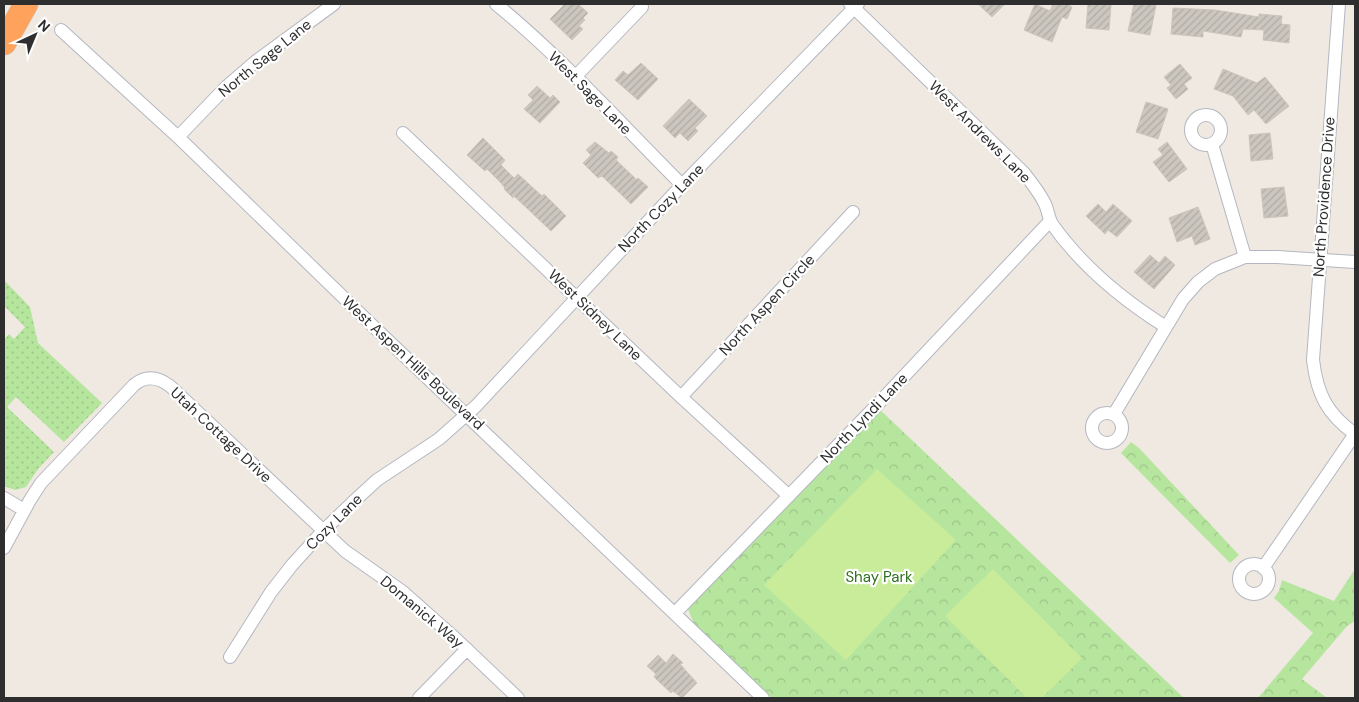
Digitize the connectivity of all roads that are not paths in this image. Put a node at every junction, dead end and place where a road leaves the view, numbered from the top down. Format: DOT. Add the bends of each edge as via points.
graph roads {
  1 [pos="26,4"];
  2 [pos="334,4"];
  3 [pos="496,4"];
  4 [pos="1339,4"];
  5 [pos="854,5"];
  6 [pos="642,7"];
  7 [pos="61,30"];
  8 [pos="4,43"];
  9 [pos="575,77"];
  10 [pos="403,133"];
  11 [pos="178,137"];
  12 [pos="1212,144"];
  13 [pos="682,185"];
  14 [pos="854,212"];
  15 [pos="1050,221"];
  16 [pos="1245,257"];
  17 [pos="1320,260"];
  18 [pos="1355,262"];
  19 [pos="576,296"];
  20 [pos="1166,327"];
  21 [pos="681,397"];
  22 [pos="467,414"];
  23 [pos="1114,414"];
  24 [pos="1355,434"];
  25 [pos="788,496"];
  26 [pos="4,498"];
  27 [pos="24,510"];
  28 [pos="323,531"];
  29 [pos="4,548"];
  30 [pos="1263,568"];
  31 [pos="675,613"];
  32 [pos="466,649"];
  33 [pos="230,657"];
  34 [pos="419,698"];
  35 [pos="518,698"];
  36 [pos="763,698"];
  1 -- 8 [label="highway"];
  2 -- 11 [label="street, North Sage Lane" via="255,62"];
  3 -- 9 [label="street, West Sage Lane"];
  4 -- 17 [label="street, North Providence Drive"];
  5 -- 13 [label="street, North Cozy Lane"];
  5 -- 15 [label="street, West Andrews Lane" via="1024,173 1045,203"];
  6 -- 9 [label="street"];
  7 -- 11 [label="street, West Aspen Hills Boulevard"];
  9 -- 13 [label="street, West Sage Lane"];
  10 -- 19 [label="street, West Sidney Lane"];
  11 -- 22 [label="street, West Aspen Hills Boulevard"];
  12 -- 16 [label="street"];
  13 -- 19 [label="street, North Cozy Lane"];
  14 -- 21 [label="street, North Aspen Circle"];
  15 -- 20 [label="street, West Andrews Lane" via="1094,271 1128,301"];
  15 -- 25 [label="street, North Lyndi Lane"];
  16 -- 17 [label="street"];
  16 -- 20 [label="street" via="1215,269 1198,282"];
  17 -- 18 [label="street"];
  17 -- 24 [label="street, North Providence Drive" via="1313,360 1318,390 1330,410"];
  19 -- 21 [label="street, West Sidney Lane"];
  19 -- 22 [label="street, North Cozy Lane"];
  20 -- 23 [label="street"];
  21 -- 25 [label="street, West Sidney Lane"];
  22 -- 28 [label="street, Cozy Lane" via="439,439 371,486"];
  22 -- 31 [label="street, West Aspen Hills Boulevard"];
  24 -- 30 [label="street"];
  25 -- 31 [label="street, North Lyndi Lane"];
  26 -- 27 [label="street"];
  27 -- 28 [label="street, Utah Cottage Drive" via="47,477 134,385 144,379 155,378 170,386"];
  27 -- 29 [label="street, Utah Cottage Drive"];
  28 -- 32 [label="street, Domanick Way" via="353,558 399,589"];
  28 -- 33 [label="street, Cozy Lane" via="271,592"];
  31 -- 36 [label="street, West Aspen Hills Boulevard"];
  32 -- 34 [label="street"];
  32 -- 35 [label="street, Domanick Way"];
}
